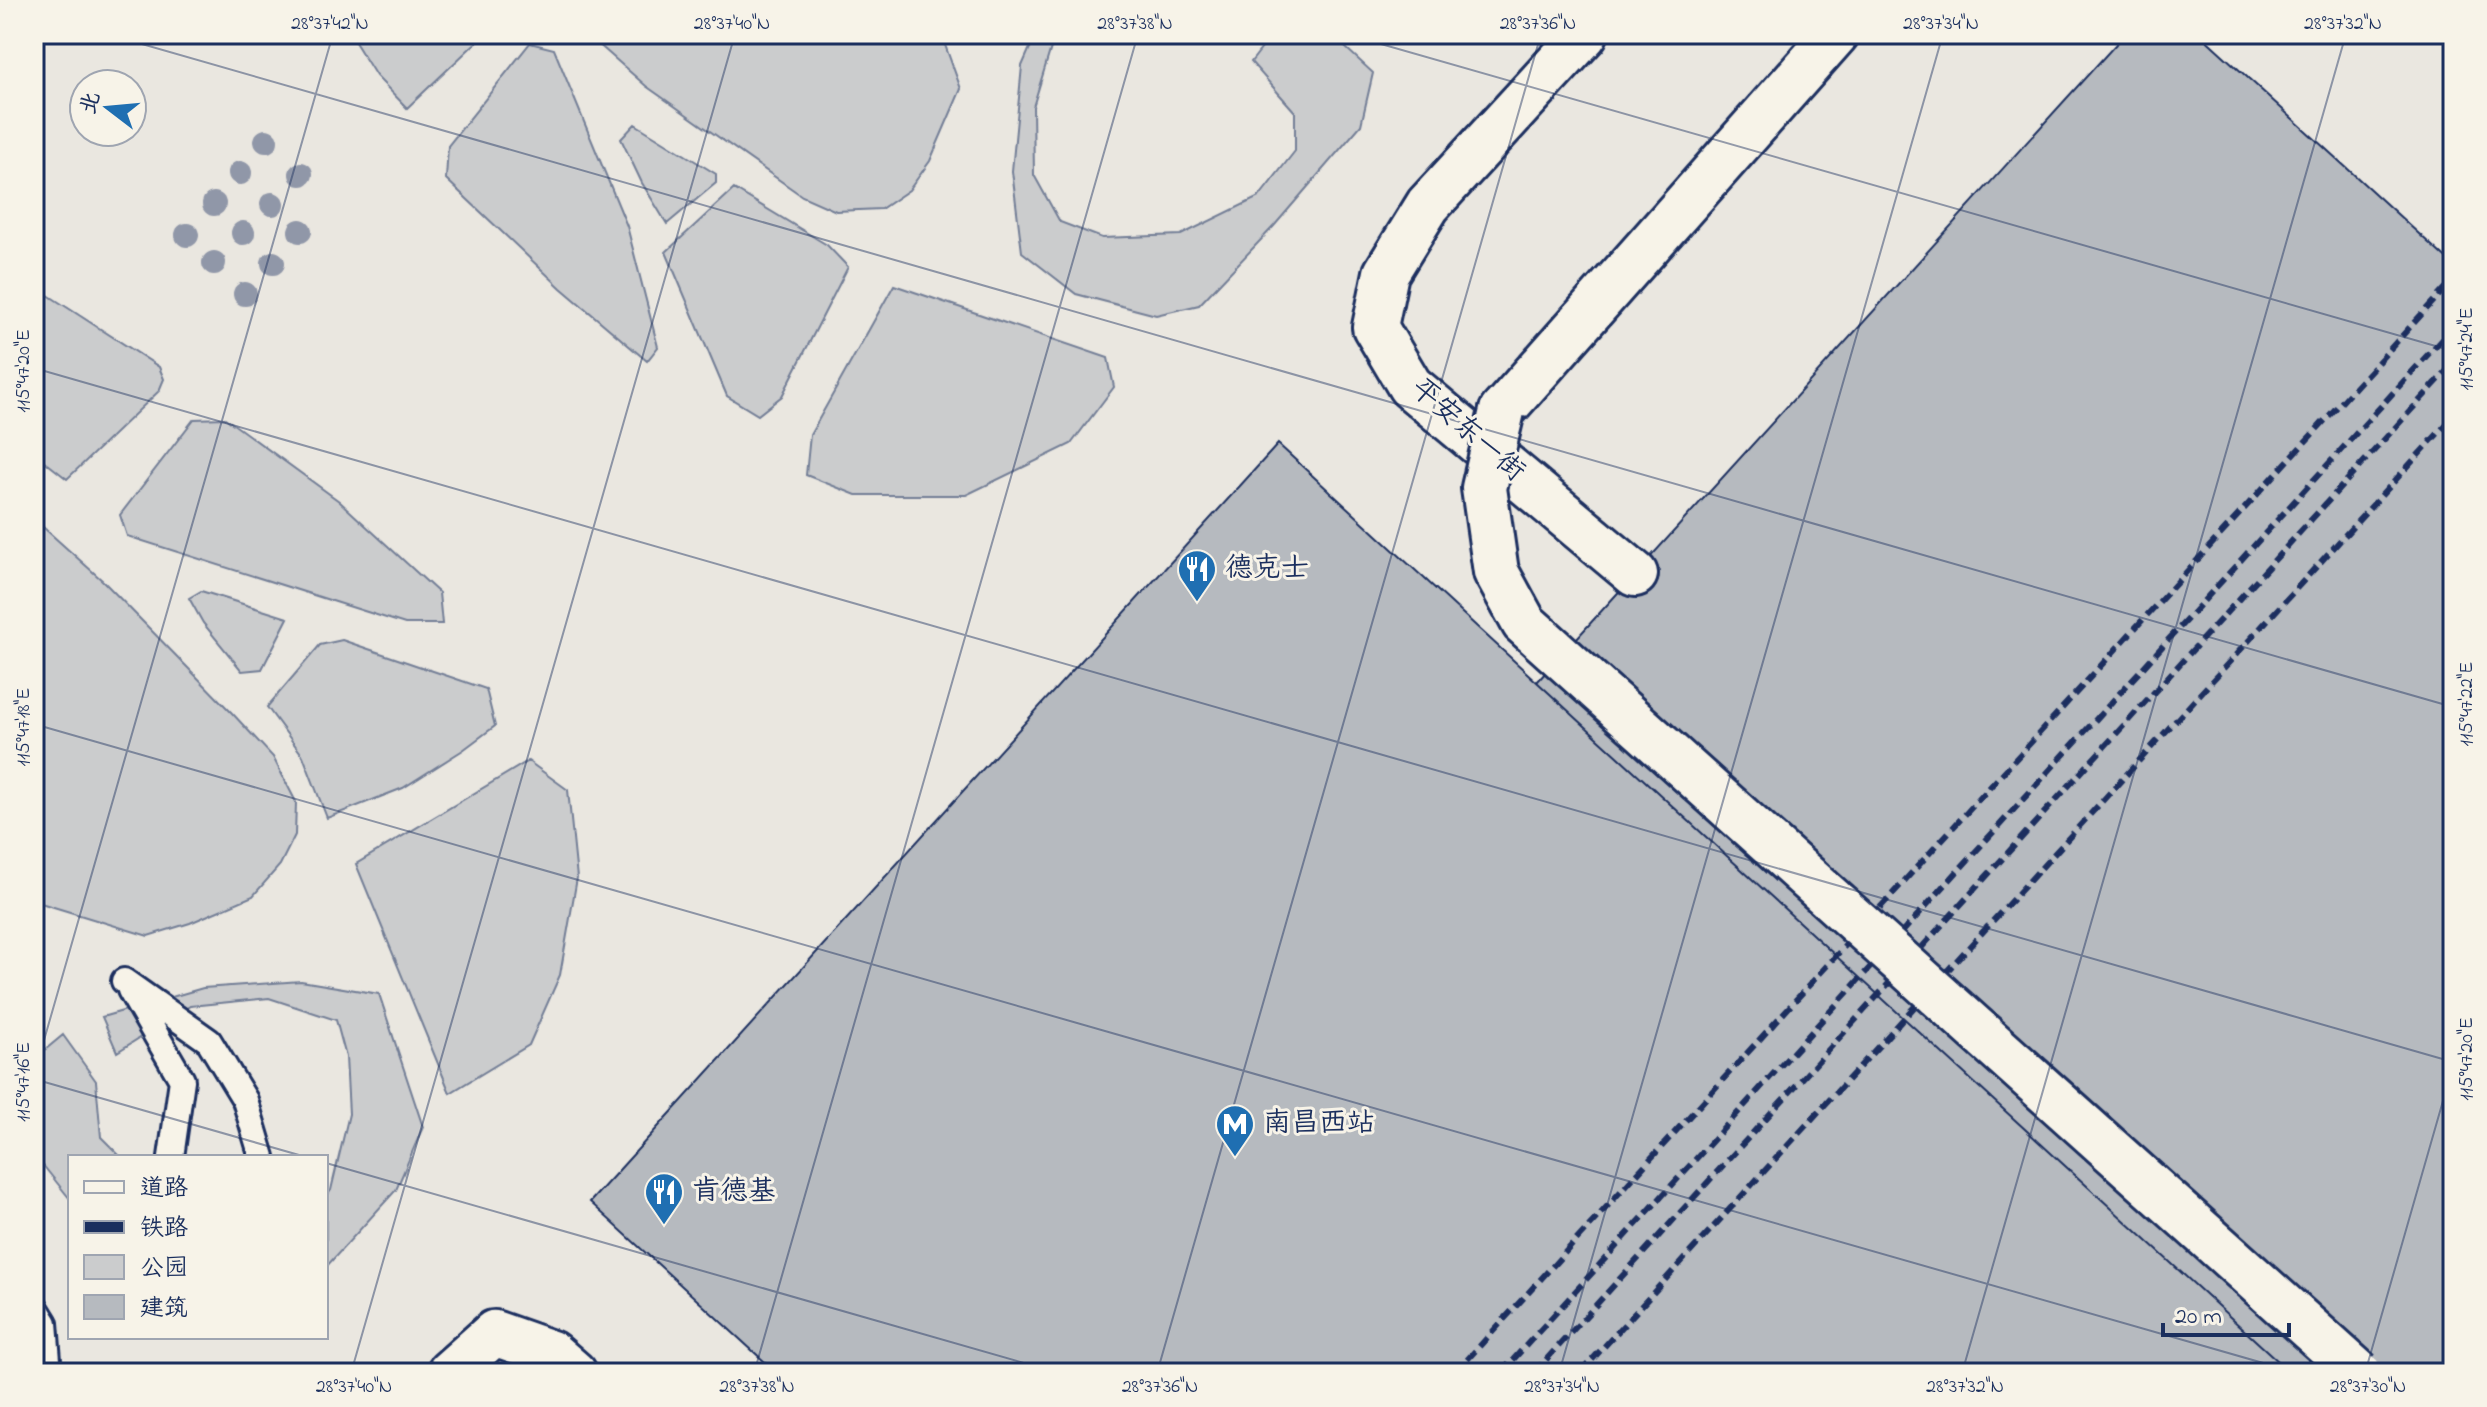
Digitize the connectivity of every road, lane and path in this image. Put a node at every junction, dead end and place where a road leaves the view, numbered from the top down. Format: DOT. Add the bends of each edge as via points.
graph roads {
  1 [pos="1585,34"];
  2 [pos="1836,34"];
  3 [pos="1635,574"];
  4 [pos="171,1155"];
  5 [pos="261,1155"];
  6 [pos="34,1305"];
  7 [pos="49,1373"];
  8 [pos="449,1373"];
  9 [pos="574,1373"];
  10 [pos="2359,1373"];
  1 -- 3 [label="street, 平安东一街" via="1428,205 1386,273 1375,327 1410,386"];
  2 -- 10 [label="street, bridge" via="1502,411 1484,488 1496,572 1524,623"];
  4 -- 5 [label="lane" via="182,1080 124,981 209,1041 245,1100"];
  6 -- 7 [label="lane" via="45,1323"];
  8 -- 9 [label="street" via="494,1333 551,1353"];
}
